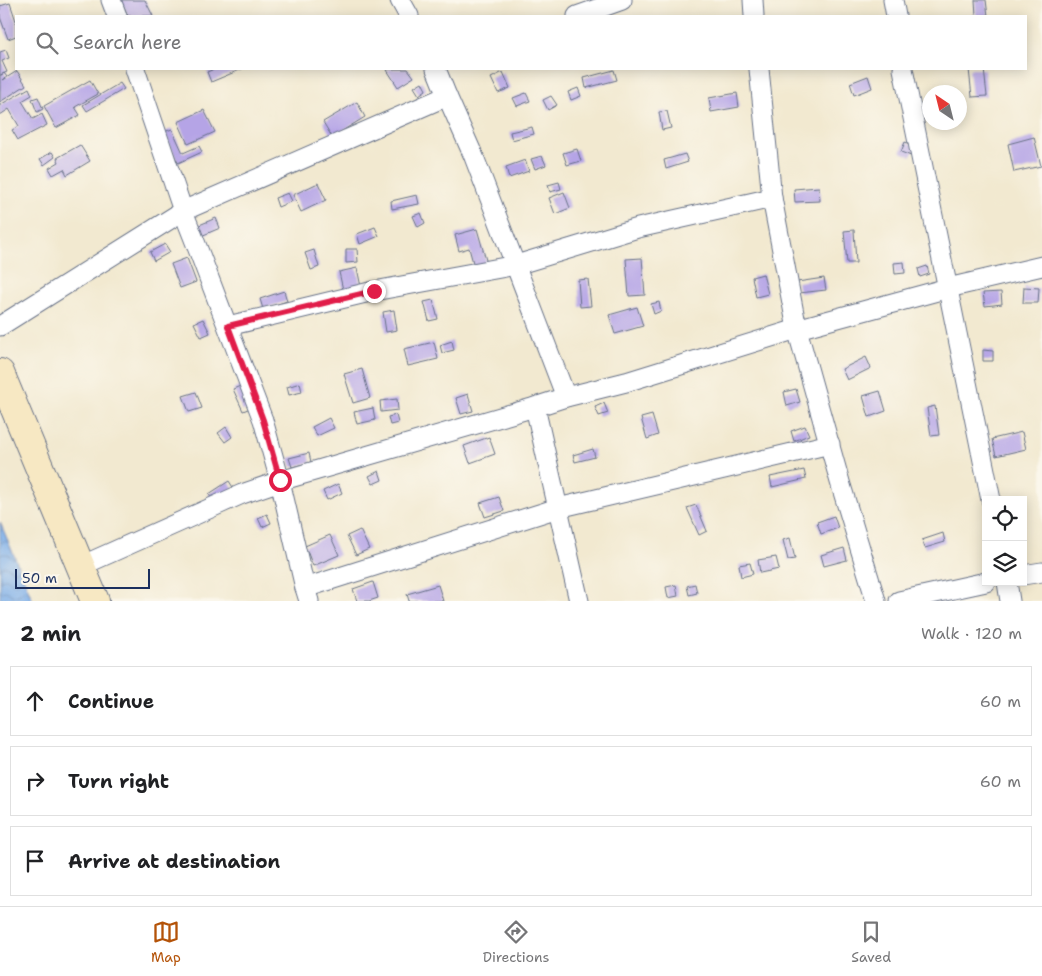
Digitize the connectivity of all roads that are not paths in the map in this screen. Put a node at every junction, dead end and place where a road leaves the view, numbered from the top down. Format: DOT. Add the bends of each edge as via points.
graph roads {
  1 [pos="112,0"];
  2 [pos="400,0"];
  3 [pos="622,0"];
  4 [pos="753,0"];
  5 [pos="894,0"];
  6 [pos="117,15"];
  7 [pos="408,15"];
  8 [pos="580,15"];
  9 [pos="754,15"];
  10 [pos="896,15"];
  11 [pos="135,70"];
  12 [pos="436,70"];
  13 [pos="759,70"];
  14 [pos="903,70"];
  15 [pos="447,96"];
  16 [pos="772,198"];
  17 [pos="183,210"];
  18 [pos="516,265"];
  19 [pos="1042,266"];
  20 [pos="948,288"];
  21 [pos="0,326"];
  22 [pos="228,326"];
  23 [pos="797,329"];
  24 [pos="0,373"];
  25 [pos="566,397"];
  26 [pos="535,407"];
  27 [pos="830,444"];
  28 [pos="280,480"];
  29 [pos="990,496"];
  30 [pos="558,508"];
  31 [pos="81,566"];
  32 [pos="1042,572"];
  33 [pos="1027,574"];
  34 [pos="982,583"];
  35 [pos="1008,586"];
  36 [pos="307,595"];
  37 [pos="95,601"];
  38 [pos="579,601"];
  39 [pos="876,601"];
  40 [pos="899,601"];
  41 [pos="1010,601"];
  1 -- 6 [label="street"];
  2 -- 7 [label="street"];
  3 -- 8 [label="street"];
  4 -- 9 [label="street"];
  5 -- 10 [label="street"];
  11 -- 17 [label="street"];
  12 -- 15 [label="street"];
  13 -- 16 [label="street"];
  14 -- 20 [label="street"];
  15 -- 17 [label="street"];
  15 -- 18 [label="street"];
  16 -- 18 [label="street" via="638,228"];
  16 -- 23 [label="street"];
  17 -- 21 [label="street"];
  17 -- 22 [label="street"];
  18 -- 22 [label="street" via="374,291"];
  18 -- 25 [label="street"];
  19 -- 20 [label="street"];
  20 -- 23 [label="street"];
  20 -- 29 [label="street"];
  22 -- 28 [label="street" via="263,420"];
  23 -- 25 [label="street" via="626,382"];
  23 -- 27 [label="street"];
  24 -- 31 [label="main road"];
  25 -- 26 [label="street"];
  26 -- 28 [label="street"];
  26 -- 30 [label="street"];
  27 -- 30 [label="street"];
  27 -- 39 [label="street"];
  28 -- 31 [label="street"];
  28 -- 36 [label="street"];
  30 -- 36 [label="street"];
  30 -- 38 [label="street"];
  31 -- 37 [label="main road"];
  32 -- 33 [label="street"];
  34 -- 40 [label="street"];
  35 -- 41 [label="street"];
}
